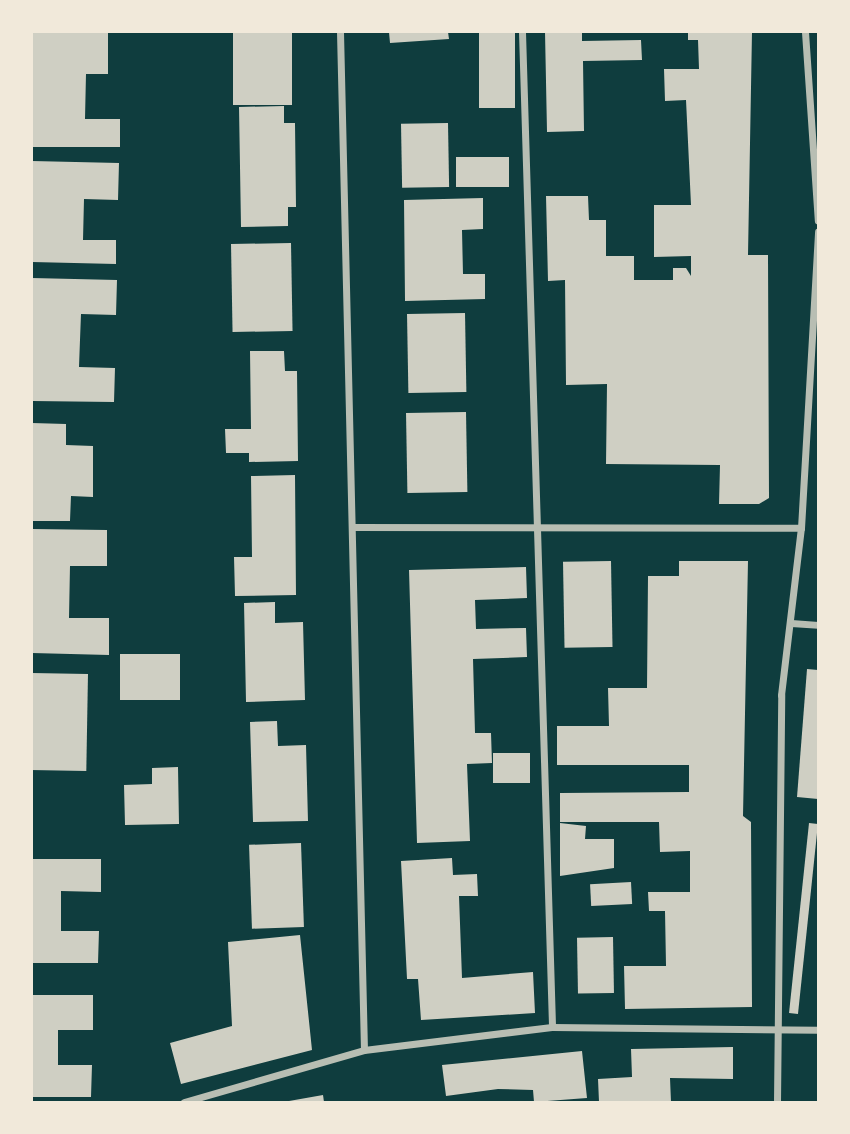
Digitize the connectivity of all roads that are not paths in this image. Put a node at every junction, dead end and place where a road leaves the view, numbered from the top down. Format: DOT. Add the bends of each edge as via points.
graph roads {
  1 [pos="340,32"];
  2 [pos="522,32"];
  3 [pos="805,32"];
  4 [pos="818,221"];
  5 [pos="818,231"];
  6 [pos="541,525"];
  7 [pos="352,527"];
  8 [pos="801,528"];
  9 [pos="791,624"];
  10 [pos="818,625"];
  11 [pos="552,1027"];
  12 [pos="775,1028"];
  13 [pos="818,1030"];
  14 [pos="364,1049"];
  15 [pos="184,1102"];
  16 [pos="776,1102"];
  1 -- 7 [label="street"];
  2 -- 6 [label="street"];
  3 -- 4 [label="street"];
  5 -- 8 [label="street"];
  6 -- 7 [label="street"];
  6 -- 8 [label="street"];
  6 -- 11 [label="street"];
  7 -- 14 [label="street"];
  8 -- 9 [label="street"];
  9 -- 10 [label="street"];
  9 -- 12 [label="street" via="781,695"];
  11 -- 12 [label="street"];
  11 -- 14 [label="street"];
  12 -- 13 [label="street"];
  12 -- 16 [label="street"];
  14 -- 15 [label="street"];
}
